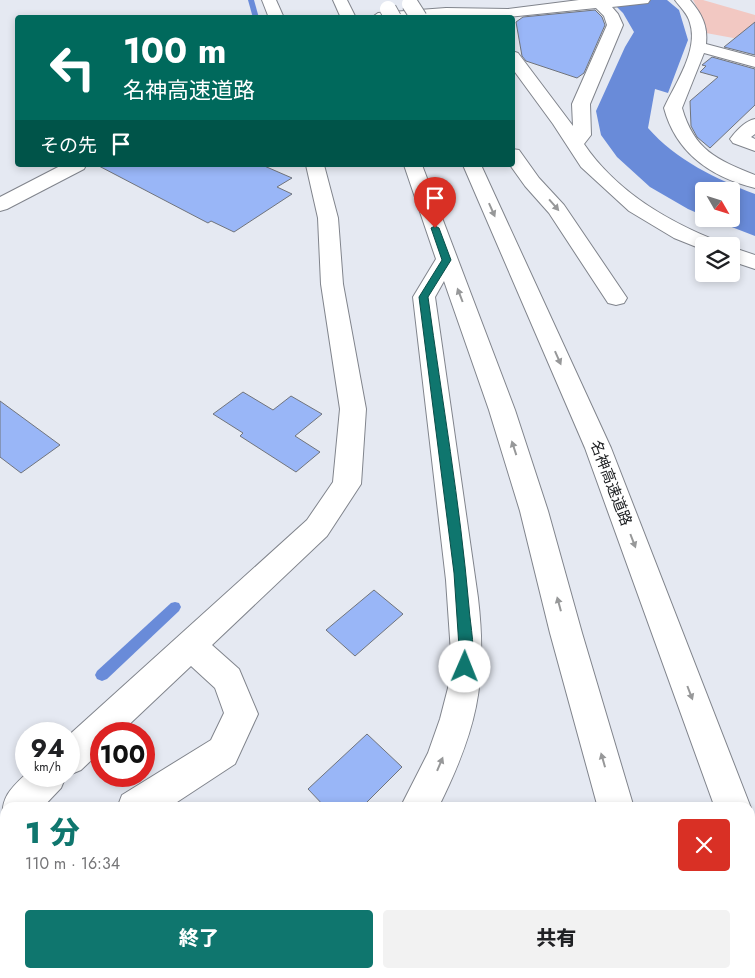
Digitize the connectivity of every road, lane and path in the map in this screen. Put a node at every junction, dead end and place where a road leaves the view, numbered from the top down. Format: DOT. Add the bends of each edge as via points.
graph roads {
  1 [pos="269,0"];
  2 [pos="643,0"];
  3 [pos="682,0"];
  4 [pos="408,2"];
  5 [pos="601,2"];
  6 [pos="442,6"];
  7 [pos="386,11"];
  8 [pos="276,15"];
  9 [pos="417,15"];
  10 [pos="490,15"];
  11 [pos="699,47"];
  12 [pos="515,60"];
  13 [pos="755,62"];
  14 [pos="755,124"];
  15 [pos="575,143"];
  16 [pos="755,145"];
  17 [pos="515,158"];
  18 [pos="73,167"];
  19 [pos="315,167"];
  20 [pos="414,167"];
  21 [pos="473,167"];
  22 [pos="755,182"];
  23 [pos="0,205"];
  24 [pos="695,239"];
  25 [pos="740,257"];
  26 [pos="446,260"];
  27 [pos="755,263"];
  28 [pos="616,298"];
  29 [pos="190,645"];
  30 [pos="80,748"];
  31 [pos="38,787"];
  32 [pos="22,802"];
  33 [pos="144,802"];
  34 [pos="421,802"];
  35 [pos="614,802"];
  36 [pos="731,802"];
  1 -- 8 [label="main road"];
  2 -- 5 [label="main road"];
  3 -- 11 [label="main road" via="698,22"];
  4 -- 9 [label="main road, bridge"];
  5 -- 10 [label="main road"];
  5 -- 15 [label="main road" via="615,25 581,104 582,135"];
  6 -- 7 [label="main road"];
  6 -- 10 [label="main road"];
  11 -- 13 [label="main road"];
  11 -- 22 [label="main road" via="673,108 679,127 687,142 714,164"];
  12 -- 15 [label="main road"];
  14 -- 16 [label="main road" via="739,139"];
  15 -- 24 [label="main road" via="588,163 636,207"];
  17 -- 28 [label="main road, one-way" via="557,209"];
  18 -- 23 [label="main road"];
  19 -- 29 [label="main road" via="328,218 332,284 353,409 347,484 316,528"];
  20 -- 26 [label="main road"];
  21 -- 36 [label="main road, 名神高速道路, one-way" via="598,448"];
  25 -- 27 [label="main road"];
  34 -- 26 [label="main road, one-way" via="449,743 458,715 464,686 466,647 460,573 424,297"];
  35 -- 26 [label="main road, one-way" via="534,511 502,410"];
  29 -- 30 [label="main road"];
  29 -- 33 [label="main road" via="228,679 241,714 222,752"];
  31 -- 32 [label="main road"];
}
